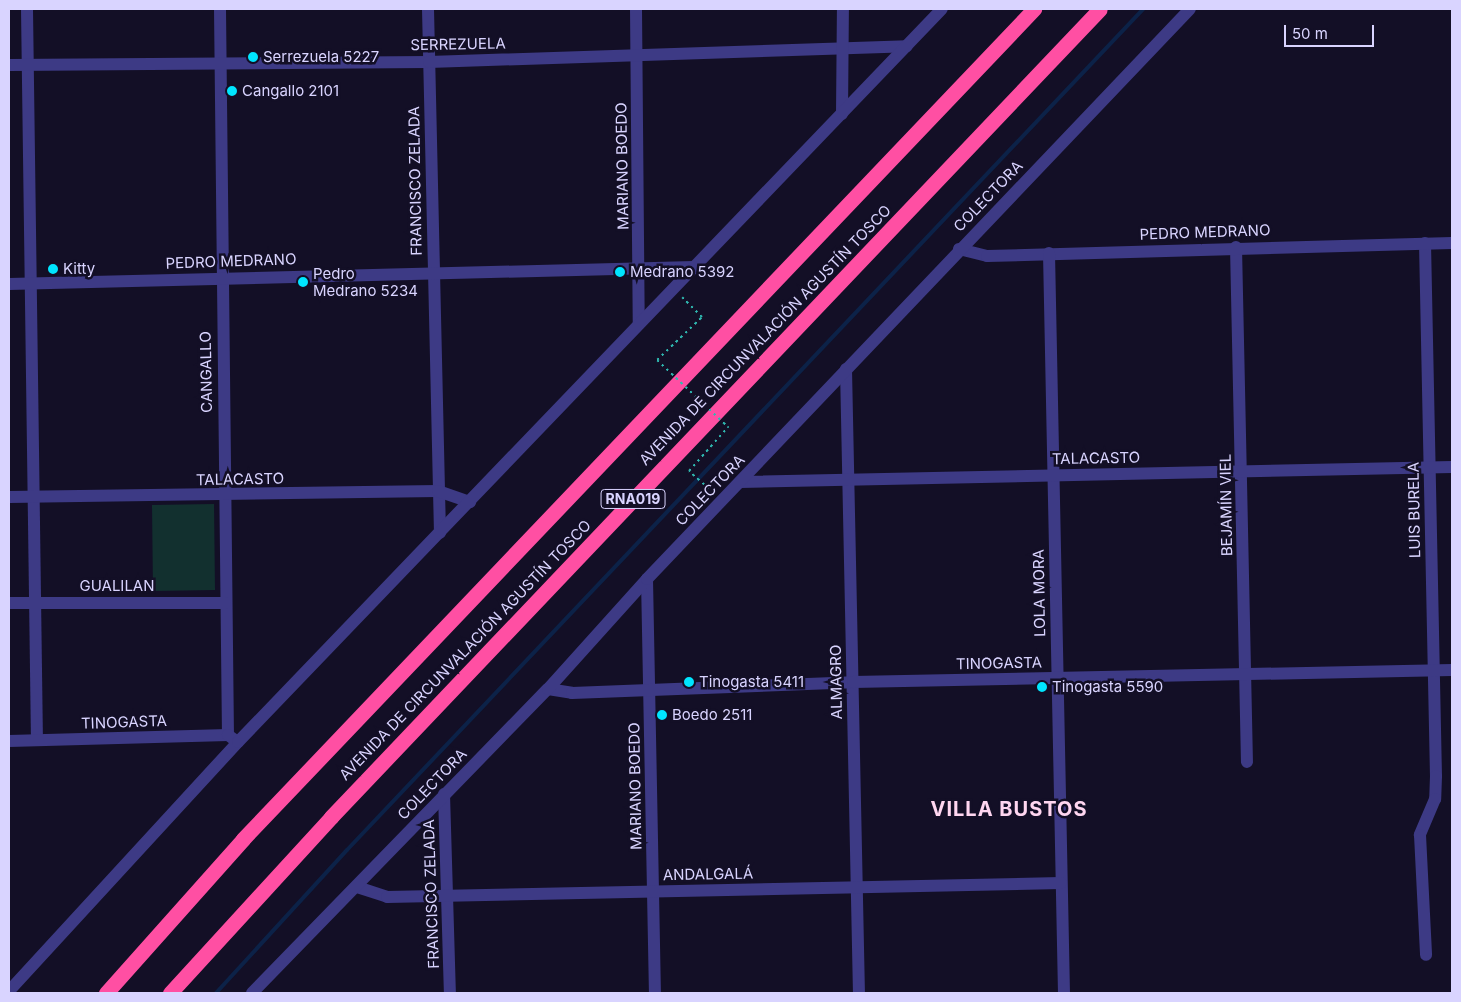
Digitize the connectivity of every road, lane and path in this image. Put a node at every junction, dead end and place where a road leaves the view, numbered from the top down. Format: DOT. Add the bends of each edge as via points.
graph roads {
  1 [pos="27,9"];
  2 [pos="220,9"];
  3 [pos="428,9"];
  4 [pos="636,9"];
  5 [pos="843,9"];
  6 [pos="942,9"];
  7 [pos="1034,9"];
  8 [pos="1100,9"];
  9 [pos="1190,9"];
  10 [pos="908,46"];
  11 [pos="842,49"];
  12 [pos="636,56"];
  13 [pos="428,62"];
  14 [pos="9,64"];
  15 [pos="220,64"];
  16 [pos="27,65"];
  17 [pos="842,114"];
  18 [pos="1425,243"];
  19 [pos="1452,243"];
  20 [pos="1236,246"];
  21 [pos="959,249"];
  22 [pos="1049,252"];
  23 [pos="694,267"];
  24 [pos="640,268"];
  25 [pos="433,272"];
  26 [pos="221,278"];
  27 [pos="33,283"];
  28 [pos="9,284"];
  29 [pos="676,302"];
  30 [pos="639,324"];
  31 [pos="846,369"];
  32 [pos="1430,467"];
  33 [pos="1452,467"];
  34 [pos="1241,471"];
  35 [pos="1053,475"];
  36 [pos="848,480"];
  37 [pos="740,482"];
  38 [pos="438,491"];
  39 [pos="9,496"];
  40 [pos="35,496"];
  41 [pos="224,496"];
  42 [pos="708,500"];
  43 [pos="470,502"];
  44 [pos="440,533"];
  45 [pos="647,579"];
  46 [pos="36,602"];
  47 [pos="9,603"];
  48 [pos="225,603"];
  49 [pos="1434,670"];
  50 [pos="1452,670"];
  51 [pos="1246,674"];
  52 [pos="1057,678"];
  53 [pos="853,682"];
  54 [pos="548,689"];
  55 [pos="649,689"];
  56 [pos="233,739"];
  57 [pos="37,740"];
  58 [pos="9,741"];
  59 [pos="1247,762"];
  60 [pos="444,794"];
  61 [pos="1061,883"];
  62 [pos="356,887"];
  63 [pos="857,887"];
  64 [pos="653,891"];
  65 [pos="448,896"];
  66 [pos="1426,955"];
  67 [pos="9,991"];
  68 [pos="106,993"];
  69 [pos="170,993"];
  70 [pos="252,993"];
  71 [pos="450,993"];
  72 [pos="655,993"];
  73 [pos="859,993"];
  74 [pos="1064,993"];
  1 -- 16 [label="street"];
  2 -- 15 [label="street, CANGALLO"];
  3 -- 13 [label="street, FRANCISCO ZELADA"];
  4 -- 12 [label="street, MARIANO BOEDO"];
  5 -- 11 [label="street"];
  6 -- 10 [label="street"];
  7 -- 68 [label="highway, AVENIDA DE CIRCUNVALACIÓN AGUSTÍN TOSCO / RNA019" via="243,839"];
  8 -- 69 [label="highway, AVENIDA DE CIRCUNVALACIÓN AGUSTÍN TOSCO / RNA019" via="318,830"];
  9 -- 21 [label="street, COLECTORA"];
  10 -- 11 [label="street, SERREZUELA"];
  10 -- 17 [label="street"];
  11 -- 12 [label="street, SERREZUELA"];
  11 -- 17 [label="street"];
  12 -- 13 [label="street, SERREZUELA"];
  12 -- 24 [label="street, MARIANO BOEDO"];
  13 -- 15 [label="street, SERREZUELA"];
  13 -- 25 [label="street, FRANCISCO ZELADA"];
  14 -- 16 [label="street, SERREZUELA"];
  15 -- 16 [label="street, SERREZUELA"];
  15 -- 26 [label="street, CANGALLO"];
  16 -- 27 [label="street"];
  17 -- 23 [label="street"];
  18 -- 19 [label="street, PEDRO MEDRANO"];
  18 -- 20 [label="street, PEDRO MEDRANO"];
  18 -- 32 [label="street, LUIS BURELA"];
  20 -- 22 [label="street, PEDRO MEDRANO"];
  20 -- 34 [label="street, BEJAMÍN VIEL"];
  21 -- 22 [label="street, PEDRO MEDRANO" via="987,256"];
  21 -- 31 [label="street, COLECTORA"];
  22 -- 35 [label="street, LOLA MORA"];
  23 -- 24 [label="street, PEDRO MEDRANO"];
  23 -- 30 [label="street"];
  24 -- 25 [label="street, PEDRO MEDRANO"];
  24 -- 30 [label="street, MARIANO BOEDO"];
  25 -- 26 [label="street, PEDRO MEDRANO"];
  25 -- 38 [label="street, FRANCISCO ZELADA"];
  26 -- 27 [label="street, PEDRO MEDRANO"];
  26 -- 41 [label="street, CANGALLO"];
  27 -- 28 [label="street, PEDRO MEDRANO"];
  27 -- 40 [label="street"];
  29 -- 42 [label="path, bridge" via="682,296 702,317 657,360 728,427 688,471 714,493"];
  30 -- 43 [label="street"];
  31 -- 36 [label="street, ALMAGRO"];
  31 -- 37 [label="street, COLECTORA"];
  32 -- 33 [label="street, TALACASTO"];
  32 -- 34 [label="street, TALACASTO"];
  32 -- 49 [label="street, LUIS BURELA"];
  34 -- 35 [label="street, TALACASTO"];
  34 -- 51 [label="street, BEJAMÍN VIEL"];
  35 -- 36 [label="street, TALACASTO"];
  35 -- 52 [label="street, LOLA MORA"];
  36 -- 37 [label="street, TALACASTO"];
  36 -- 53 [label="street, ALMAGRO"];
  37 -- 45 [label="street, COLECTORA"];
  38 -- 41 [label="street, TALACASTO"];
  38 -- 43 [label="street, TALACASTO"];
  38 -- 44 [label="street, FRANCISCO ZELADA"];
  39 -- 40 [label="street, TALACASTO"];
  40 -- 41 [label="street, TALACASTO"];
  40 -- 46 [label="street"];
  41 -- 48 [label="street, CANGALLO"];
  43 -- 44 [label="street"];
  44 -- 56 [label="street"];
  45 -- 54 [label="street, COLECTORA"];
  45 -- 55 [label="street, MARIANO BOEDO"];
  46 -- 47 [label="street, GUALILAN"];
  46 -- 48 [label="street, GUALILAN"];
  46 -- 57 [label="street"];
  48 -- 56 [label="street, CANGALLO"];
  49 -- 50 [label="street, TINOGASTA"];
  49 -- 51 [label="street, TINOGASTA"];
  49 -- 66 [label="street, LUIS BURELA" via="1435,799 1420,835"];
  51 -- 52 [label="street, TINOGASTA"];
  51 -- 59 [label="street, BEJAMÍN VIEL"];
  52 -- 53 [label="street, TINOGASTA"];
  52 -- 61 [label="street, LOLA MORA"];
  53 -- 55 [label="street, TINOGASTA"];
  53 -- 63 [label="street, ALMAGRO"];
  54 -- 55 [label="street, TINOGASTA" via="572,693"];
  54 -- 60 [label="street, COLECTORA"];
  55 -- 64 [label="street, MARIANO BOEDO"];
  56 -- 57 [label="street, TINOGASTA"];
  56 -- 67 [label="street" via="30,973"];
  57 -- 58 [label="street, TINOGASTA"];
  60 -- 62 [label="street, COLECTORA"];
  60 -- 65 [label="street, FRANCISCO ZELADA"];
  61 -- 63 [label="street, ANDALGALÁ"];
  61 -- 74 [label="street, LOLA MORA"];
  62 -- 65 [label="street, ANDALGALÁ" via="387,897"];
  62 -- 70 [label="street, COLECTORA"];
  63 -- 64 [label="street, ANDALGALÁ"];
  63 -- 73 [label="street, ALMAGRO"];
  64 -- 65 [label="street, ANDALGALÁ"];
  64 -- 72 [label="street, MARIANO BOEDO"];
  65 -- 71 [label="street, FRANCISCO ZELADA"];
}
